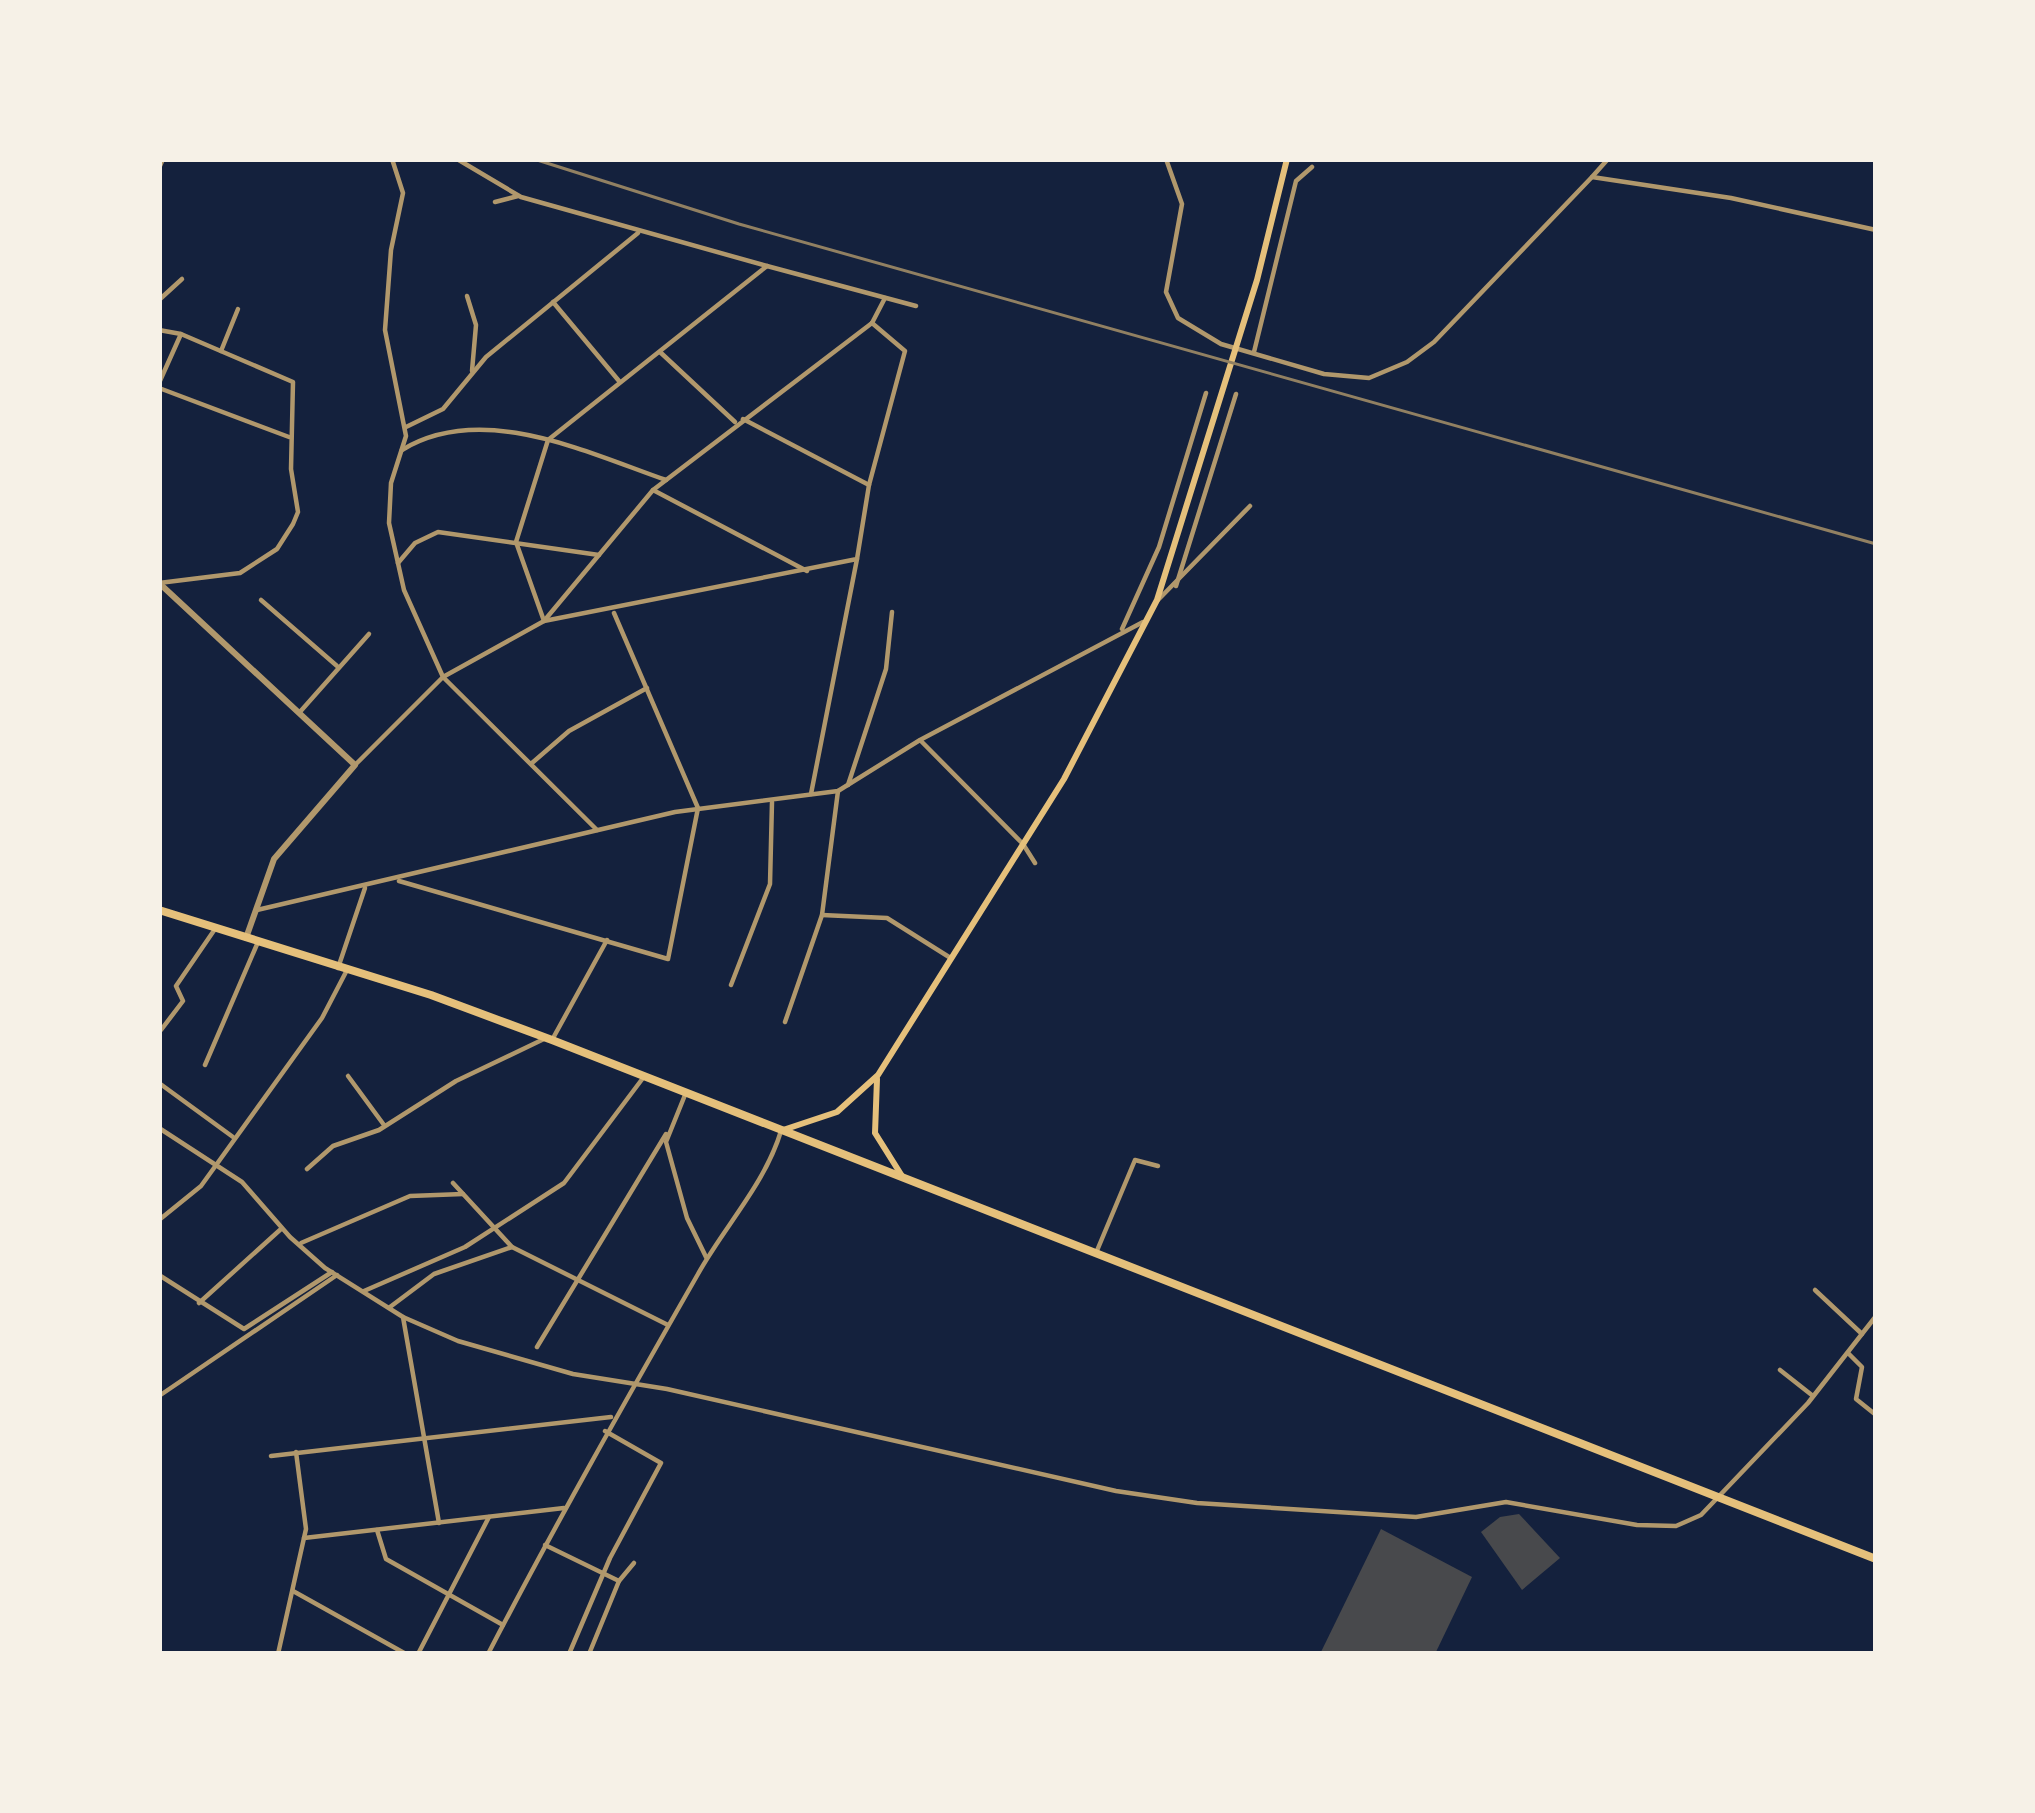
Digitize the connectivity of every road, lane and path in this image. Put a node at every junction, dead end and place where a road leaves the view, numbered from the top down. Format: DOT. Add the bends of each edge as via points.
graph roads {
  1 [pos="163,159"];
  2 [pos="392,159"];
  3 [pos="457,159"];
  4 [pos="1166,159"];
  5 [pos="1287,159"];
  6 [pos="1608,159"];
  7 [pos="1312,167"];
  8 [pos="159,168"];
  9 [pos="1592,177"];
  10 [pos="518,196"];
  11 [pos="494,202"];
  12 [pos="1876,230"];
  13 [pos="640,231"];
  14 [pos="767,266"];
  15 [pos="182,279"];
  16 [pos="467,296"];
  17 [pos="885,298"];
  18 [pos="159,300"];
  19 [pos="554,302"];
  20 [pos="916,306"];
  21 [pos="238,309"];
  22 [pos="872,323"];
  23 [pos="159,330"];
  24 [pos="181,334"];
  25 [pos="221,351"];
  26 [pos="660,352"];
  27 [pos="1254,354"];
  28 [pos="472,370"];
  29 [pos="620,382"];
  30 [pos="159,386"];
  31 [pos="1206,393"];
  32 [pos="1236,394"];
  33 [pos="740,421"];
  34 [pos="406,427"];
  35 [pos="290,437"];
  36 [pos="548,440"];
  37 [pos="402,449"];
  38 [pos="666,479"];
  39 [pos="869,485"];
  40 [pos="653,490"];
  41 [pos="1250,506"];
  42 [pos="516,542"];
  43 [pos="599,556"];
  44 [pos="857,559"];
  45 [pos="398,563"];
  46 [pos="808,572"];
  47 [pos="159,583"];
  48 [pos="1176,586"];
  49 [pos="1157,600"];
  50 [pos="261,601"];
  51 [pos="613,610"];
  52 [pos="892,612"];
  53 [pos="1148,620"];
  54 [pos="544,621"];
  55 [pos="1120,631"];
  56 [pos="369,634"];
  57 [pos="337,667"];
  58 [pos="443,677"];
  59 [pos="647,688"];
  60 [pos="299,713"];
  61 [pos="920,740"];
  62 [pos="531,764"];
  63 [pos="355,765"];
  64 [pos="848,785"];
  65 [pos="838,791"];
  66 [pos="811,794"];
  67 [pos="772,802"];
  68 [pos="698,808"];
  69 [pos="598,830"];
  70 [pos="1024,844"];
  71 [pos="1035,863"];
  72 [pos="399,881"];
  73 [pos="365,888"];
  74 [pos="257,910"];
  75 [pos="159,911"];
  76 [pos="822,915"];
  77 [pos="215,929"];
  78 [pos="246,938"];
  79 [pos="608,939"];
  80 [pos="258,942"];
  81 [pos="953,959"];
  82 [pos="343,969"];
  83 [pos="731,985"];
  84 [pos="784,1022"];
  85 [pos="161,1030"];
  86 [pos="549,1039"];
  87 [pos="206,1065"];
  88 [pos="878,1075"];
  89 [pos="348,1076"];
  90 [pos="643,1078"];
  91 [pos="159,1083"];
  92 [pos="685,1095"];
  93 [pos="385,1126"];
  94 [pos="159,1128"];
  95 [pos="782,1130"];
  96 [pos="666,1134"];
  97 [pos="233,1137"];
  98 [pos="215,1162"];
  99 [pos="1158,1166"];
  100 [pos="307,1169"];
  101 [pos="908,1182"];
  102 [pos="453,1183"];
  103 [pos="463,1194"];
  104 [pos="159,1220"];
  105 [pos="493,1226"];
  106 [pos="281,1228"];
  107 [pos="298,1244"];
  108 [pos="512,1247"];
  109 [pos="1095,1257"];
  110 [pos="707,1258"];
  111 [pos="334,1274"];
  112 [pos="159,1275"];
  113 [pos="574,1278"];
  114 [pos="1815,1290"];
  115 [pos="361,1292"];
  116 [pos="199,1303"];
  117 [pos="389,1307"];
  118 [pos="404,1316"];
  119 [pos="1876,1316"];
  120 [pos="668,1325"];
  121 [pos="1862,1334"];
  122 [pos="537,1347"];
  123 [pos="1848,1352"];
  124 [pos="1780,1370"];
  125 [pos="634,1383"];
  126 [pos="159,1396"];
  127 [pos="1813,1396"];
  128 [pos="1876,1415"];
  129 [pos="613,1417"];
  130 [pos="605,1431"];
  131 [pos="423,1436"];
  132 [pos="296,1452"];
  133 [pos="272,1456"];
  134 [pos="1718,1496"];
  135 [pos="564,1508"];
  136 [pos="489,1517"];
  137 [pos="439,1522"];
  138 [pos="377,1530"];
  139 [pos="304,1538"];
  140 [pos="545,1545"];
  141 [pos="1876,1558"];
  142 [pos="634,1563"];
  143 [pos="603,1574"];
  144 [pos="619,1581"];
  145 [pos="293,1592"];
  146 [pos="449,1595"];
  147 [pos="503,1625"];
  148 [pos="577,1634"];
  149 [pos="595,1642"];
  150 [pos="490,1653"];
  151 [pos="278,1654"];
  152 [pos="406,1654"];
  153 [pos="418,1654"];
  154 [pos="569,1654"];
  155 [pos="589,1654"];
  1 -- 8 [label="street"];
  2 -- 34 [label="street" via="403,193 386,330"];
  3 -- 10 [label="street"];
  4 -- 27 [label="street" via="1183,219 1169,304 1197,334"];
  5 -- 49 [label="main road"];
  6 -- 9 [label="street"];
  7 -- 27 [label="street" via="1296,181"];
  9 -- 12 [label="street"];
  9 -- 27 [label="street" via="1407,362 1369,378"];
  10 -- 11 [label="street"];
  10 -- 13 [label="street"];
  13 -- 14 [label="street"];
  13 -- 19 [label="street"];
  14 -- 17 [label="street"];
  14 -- 26 [label="street"];
  15 -- 18 [label="street"];
  16 -- 28 [label="street" via="476,325"];
  17 -- 20 [label="street"];
  17 -- 22 [label="street"];
  19 -- 28 [label="street"];
  19 -- 29 [label="street"];
  21 -- 25 [label="street"];
  22 -- 33 [label="street"];
  22 -- 39 [label="street" via="905,350"];
  23 -- 24 [label="street"];
  24 -- 25 [label="street"];
  24 -- 30 [label="street"];
  25 -- 35 [label="street" via="292,382"];
  26 -- 29 [label="street"];
  26 -- 33 [label="street"];
  28 -- 34 [label="street" via="443,409"];
  29 -- 36 [label="street"];
  30 -- 35 [label="street"];
  31 -- 55 [label="street" via="1159,548"];
  32 -- 48 [label="street"];
  33 -- 38 [label="street"];
  33 -- 39 [label="street"];
  34 -- 37 [label="street"];
  35 -- 47 [label="street" via="298,512 277,549 240,573"];
  36 -- 37 [label="street" via="468,432"];
  36 -- 38 [label="street"];
  36 -- 42 [label="street"];
  37 -- 45 [label="street" via="389,514"];
  38 -- 40 [label="street"];
  39 -- 44 [label="street"];
  40 -- 43 [label="street"];
  40 -- 46 [label="street"];
  41 -- 48 [label="street"];
  42 -- 43 [label="street"];
  42 -- 45 [label="street" via="439,532"];
  42 -- 54 [label="street"];
  43 -- 54 [label="street"];
  44 -- 46 [label="street"];
  44 -- 66 [label="street"];
  45 -- 58 [label="street"];
  46 -- 51 [label="street"];
  47 -- 60 [label="street"];
  48 -- 49 [label="street"];
  49 -- 53 [label="main road"];
  50 -- 57 [label="street"];
  51 -- 54 [label="street"];
  51 -- 59 [label="street"];
  52 -- 64 [label="street" via="886,669"];
  53 -- 55 [label="street"];
  53 -- 70 [label="main road"];
  54 -- 58 [label="street"];
  55 -- 61 [label="street"];
  56 -- 57 [label="street"];
  57 -- 60 [label="street"];
  58 -- 62 [label="street"];
  58 -- 63 [label="street"];
  59 -- 62 [label="street" via="569,731"];
  59 -- 68 [label="street"];
  60 -- 63 [label="street"];
  61 -- 64 [label="street"];
  61 -- 70 [label="street"];
  62 -- 69 [label="street"];
  63 -- 74 [label="street" via="274,859"];
  64 -- 65 [label="street"];
  65 -- 66 [label="street"];
  65 -- 76 [label="street"];
  66 -- 67 [label="street"];
  67 -- 68 [label="street"];
  67 -- 83 [label="street" via="770,884"];
  68 -- 69 [label="street"];
  68 -- 79 [label="street" via="673,953 663,959"];
  69 -- 72 [label="street"];
  70 -- 71 [label="street"];
  70 -- 81 [label="main road"];
  72 -- 73 [label="street"];
  72 -- 79 [label="street"];
  73 -- 74 [label="street"];
  73 -- 82 [label="street"];
  74 -- 78 [label="street"];
  75 -- 77 [label="main road"];
  76 -- 81 [label="street" via="887,918"];
  76 -- 84 [label="street"];
  77 -- 78 [label="main road"];
  77 -- 85 [label="street" via="176,986 183,1001"];
  78 -- 80 [label="main road"];
  79 -- 86 [label="street"];
  80 -- 82 [label="main road"];
  80 -- 87 [label="street"];
  81 -- 88 [label="main road"];
  82 -- 86 [label="main road"];
  82 -- 97 [label="street" via="322,1018"];
  86 -- 90 [label="main road"];
  86 -- 93 [label="street" via="456,1081"];
  88 -- 95 [label="main road" via="837,1112"];
  88 -- 101 [label="main road" via="875,1133"];
  89 -- 93 [label="street"];
  90 -- 92 [label="main road"];
  90 -- 105 [label="street" via="564,1183"];
  91 -- 97 [label="street"];
  92 -- 95 [label="main road"];
  92 -- 96 [label="street"];
  93 -- 100 [label="street" via="333,1146"];
  94 -- 98 [label="street"];
  95 -- 101 [label="main road"];
  95 -- 110 [label="street"];
  96 -- 110 [label="street" via="687,1218"];
  96 -- 113 [label="street"];
  97 -- 98 [label="street"];
  98 -- 104 [label="street" via="190,1201"];
  98 -- 106 [label="street"];
  99 -- 109 [label="street" via="1135,1160"];
  101 -- 109 [label="main road"];
  102 -- 103 [label="street"];
  103 -- 105 [label="street"];
  103 -- 107 [label="street" via="410,1196"];
  105 -- 108 [label="street"];
  105 -- 115 [label="street" via="419,1270"];
  106 -- 107 [label="street"];
  106 -- 116 [label="street"];
  107 -- 111 [label="street"];
  108 -- 113 [label="street"];
  108 -- 117 [label="street" via="434,1274"];
  109 -- 134 [label="main road"];
  110 -- 120 [label="street"];
  111 -- 115 [label="street"];
  111 -- 116 [label="street" via="253,1327"];
  111 -- 126 [label="street"];
  112 -- 116 [label="street"];
  113 -- 120 [label="street"];
  113 -- 122 [label="street"];
  114 -- 121 [label="street"];
  115 -- 117 [label="street"];
  117 -- 118 [label="street"];
  118 -- 125 [label="street" via="495,1353"];
  118 -- 131 [label="street"];
  119 -- 121 [label="street"];
  120 -- 125 [label="street"];
  121 -- 123 [label="street"];
  123 -- 127 [label="street"];
  123 -- 128 [label="street" via="1862,1366 1856,1400"];
  124 -- 127 [label="street"];
  125 -- 129 [label="street"];
  125 -- 134 [label="street" via="1197,1503 1416,1517 1506,1502 1655,1527 1689,1522"];
  127 -- 134 [label="street"];
  129 -- 130 [label="street"];
  129 -- 131 [label="street"];
  130 -- 135 [label="street"];
  130 -- 143 [label="street" via="661,1463"];
  131 -- 132 [label="street"];
  131 -- 137 [label="street"];
  132 -- 133 [label="street"];
  132 -- 139 [label="street"];
  134 -- 141 [label="main road"];
  135 -- 136 [label="street"];
  135 -- 140 [label="street"];
  136 -- 137 [label="street"];
  136 -- 146 [label="street"];
  137 -- 138 [label="street"];
  138 -- 139 [label="street"];
  138 -- 146 [label="street" via="386,1559"];
  139 -- 145 [label="street"];
  140 -- 143 [label="street"];
  140 -- 147 [label="street"];
  142 -- 144 [label="street"];
  143 -- 144 [label="street"];
  143 -- 148 [label="street"];
  144 -- 149 [label="street"];
  145 -- 151 [label="street"];
  145 -- 152 [label="street"];
  146 -- 147 [label="street"];
  146 -- 153 [label="street"];
  147 -- 150 [label="street"];
  148 -- 149 [label="street"];
  148 -- 154 [label="street"];
  149 -- 155 [label="street"];
}
